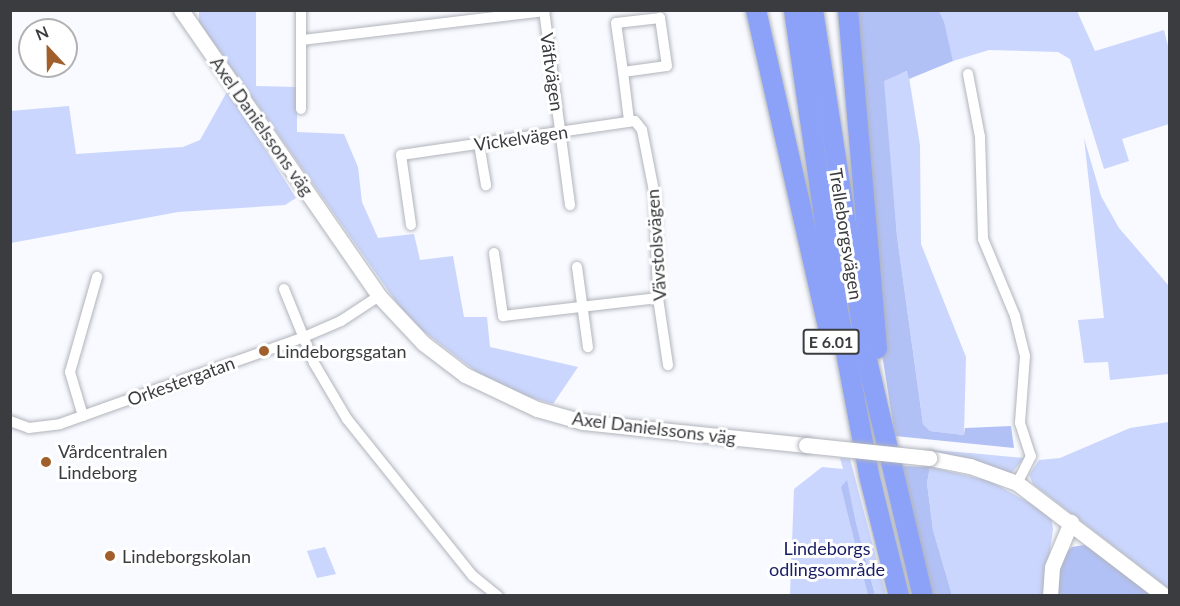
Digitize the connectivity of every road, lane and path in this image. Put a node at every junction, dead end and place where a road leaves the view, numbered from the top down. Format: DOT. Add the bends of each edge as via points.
graph roads {
  1 [pos="302,10"];
  2 [pos="749,10"];
  3 [pos="756,10"];
  4 [pos="794,10"];
  5 [pos="813,10"];
  6 [pos="848,10"];
  7 [pos="182,11"];
  8 [pos="544,11"];
  9 [pos="302,40"];
  10 [pos="623,72"];
  11 [pos="968,74"];
  12 [pos="774,88"];
  13 [pos="301,109"];
  14 [pos="634,122"];
  15 [pos="560,133"];
  16 [pos="479,144"];
  17 [pos="486,185"];
  18 [pos="570,205"];
  19 [pos="411,225"];
  20 [pos="494,253"];
  21 [pos="577,267"];
  22 [pos="98,277"];
  23 [pos="284,289"];
  24 [pos="380,296"];
  25 [pos="658,298"];
  26 [pos="582,307"];
  27 [pos="304,337"];
  28 [pos="588,347"];
  29 [pos="668,365"];
  30 [pos="83,416"];
  31 [pos="10,421"];
  32 [pos="869,475"];
  33 [pos="1017,483"];
  34 [pos="1071,522"];
  35 [pos="906,528"];
  36 [pos="498,596"];
  37 [pos="899,596"];
  38 [pos="923,596"];
  39 [pos="1050,596"];
  40 [pos="1165,596"];
  1 -- 9 [label="street"];
  2 -- 12 [label="highway"];
  3 -- 12 [label="highway, E 6.01"];
  4 -- 32 [label="highway, Trelleborgsvägen" via="827,238"];
  5 -- 35 [label="highway, Trelleborgsvägen" via="853,286"];
  6 -- 35 [label="highway" via="876,343"];
  7 -- 24 [label="street, Axel Danielssons väg"];
  8 -- 9 [label="street"];
  8 -- 15 [label="street, Väftvägen"];
  9 -- 13 [label="street"];
  10 -- 10 [label="street, Vävstolsvägen" via="616,23 660,18 667,66"];
  10 -- 14 [label="street, Vävstolsvägen"];
  11 -- 33 [label="street" via="980,137 983,239 1015,316 1025,356 1020,423 1031,456"];
  12 -- 32 [label="highway, E 6.01" via="846,403"];
  14 -- 15 [label="street, Vickelvägen"];
  14 -- 25 [label="street, Vävstolsvägen" via="655,196"];
  15 -- 16 [label="street, Vickelvägen"];
  15 -- 18 [label="street, Väftvägen"];
  16 -- 17 [label="street"];
  16 -- 19 [label="street, Vickelvägen" via="401,155"];
  20 -- 26 [label="street" via="503,316"];
  21 -- 26 [label="street"];
  22 -- 30 [label="street" via="70,372"];
  23 -- 27 [label="street"];
  24 -- 27 [label="street, Orkestergatan" via="341,321"];
  24 -- 33 [label="street, Axel Danielssons väg, bridge" via="423,343 465,375 558,416 583,422 929,458 970,466"];
  25 -- 26 [label="street"];
  25 -- 29 [label="street, Vävstolsvägen"];
  26 -- 28 [label="street"];
  27 -- 30 [label="street, Orkestergatan"];
  27 -- 36 [label="street" via="347,419 462,562"];
  30 -- 31 [label="street, Orkestergatan" via="46,428"];
  32 -- 37 [label="highway, Trelleborgsvägen"];
  33 -- 34 [label="street, Axel Danielssons väg"];
  34 -- 39 [label="street" via="1052,567"];
  34 -- 40 [label="street, Axel Danielssons väg"];
  35 -- 38 [label="highway, Trelleborgsvägen"];
}
